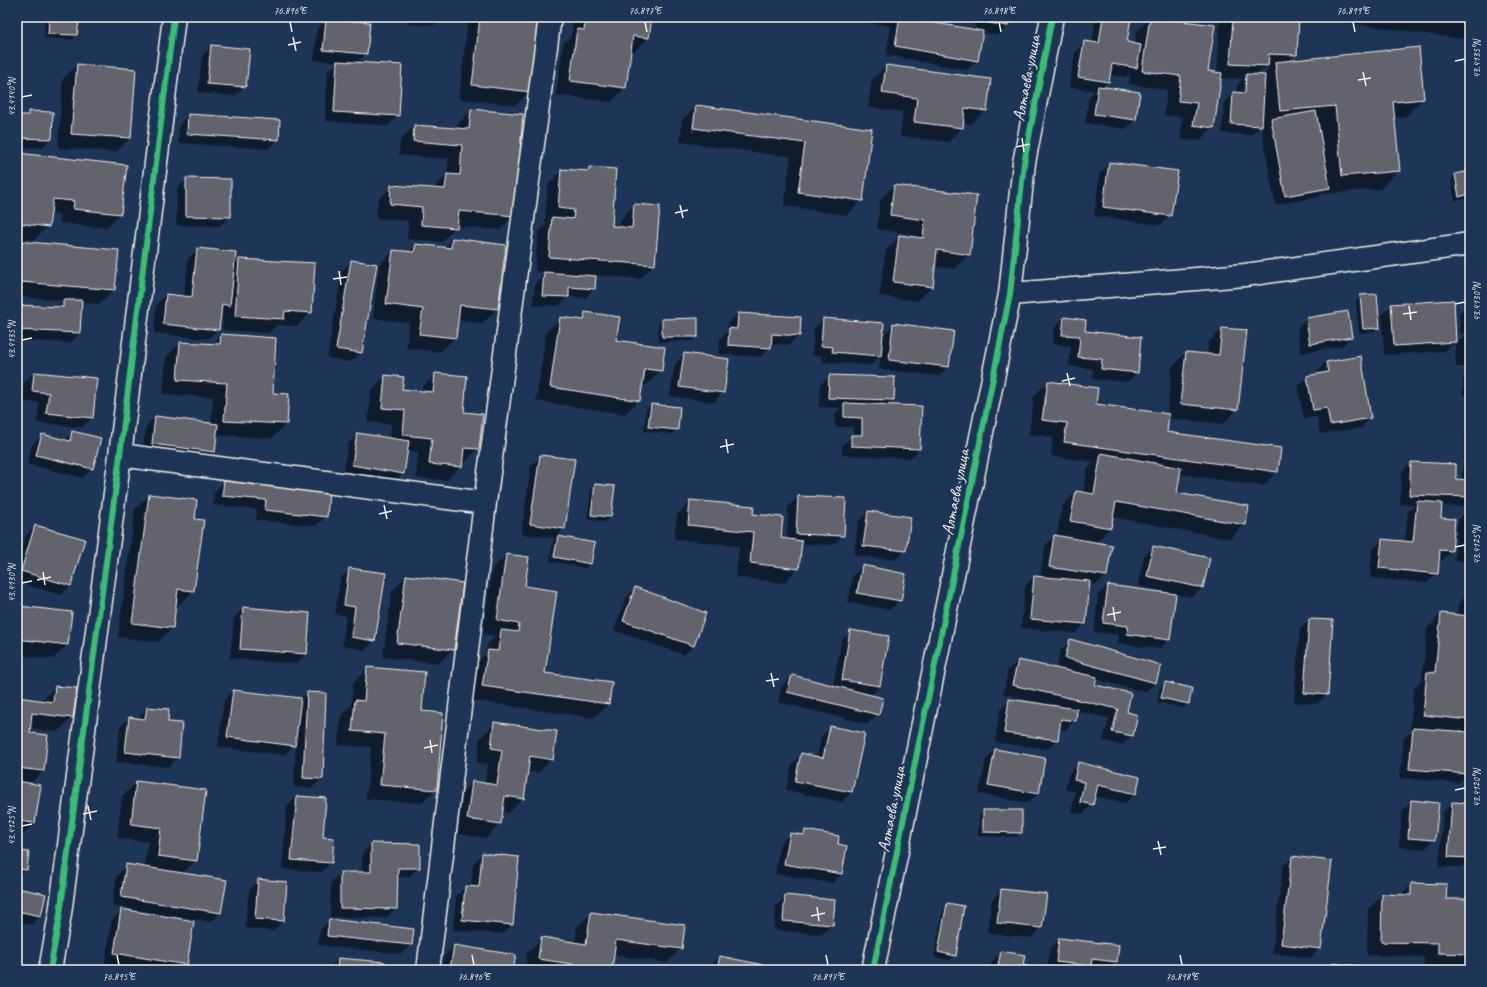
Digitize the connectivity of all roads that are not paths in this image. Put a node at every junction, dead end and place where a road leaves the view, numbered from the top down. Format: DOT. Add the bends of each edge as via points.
graph roads {
  1 [pos="174,17"];
  2 [pos="550,17"];
  3 [pos="1052,17"];
  4 [pos="1470,244"];
  5 [pos="1010,294"];
  6 [pos="120,455"];
  7 [pos="485,503"];
  8 [pos="50,970"];
  9 [pos="428,970"];
  10 [pos="873,970"];
  1 -- 6 [label="street"];
  2 -- 7 [label="street"];
  3 -- 5 [label="street, Алтаева улица" via="1024,163"];
  4 -- 5 [label="street" via="1244,275"];
  5 -- 10 [label="street, Алтаева улица"];
  6 -- 7 [label="street"];
  6 -- 8 [label="street" via="60,914"];
  7 -- 9 [label="street"];
}
